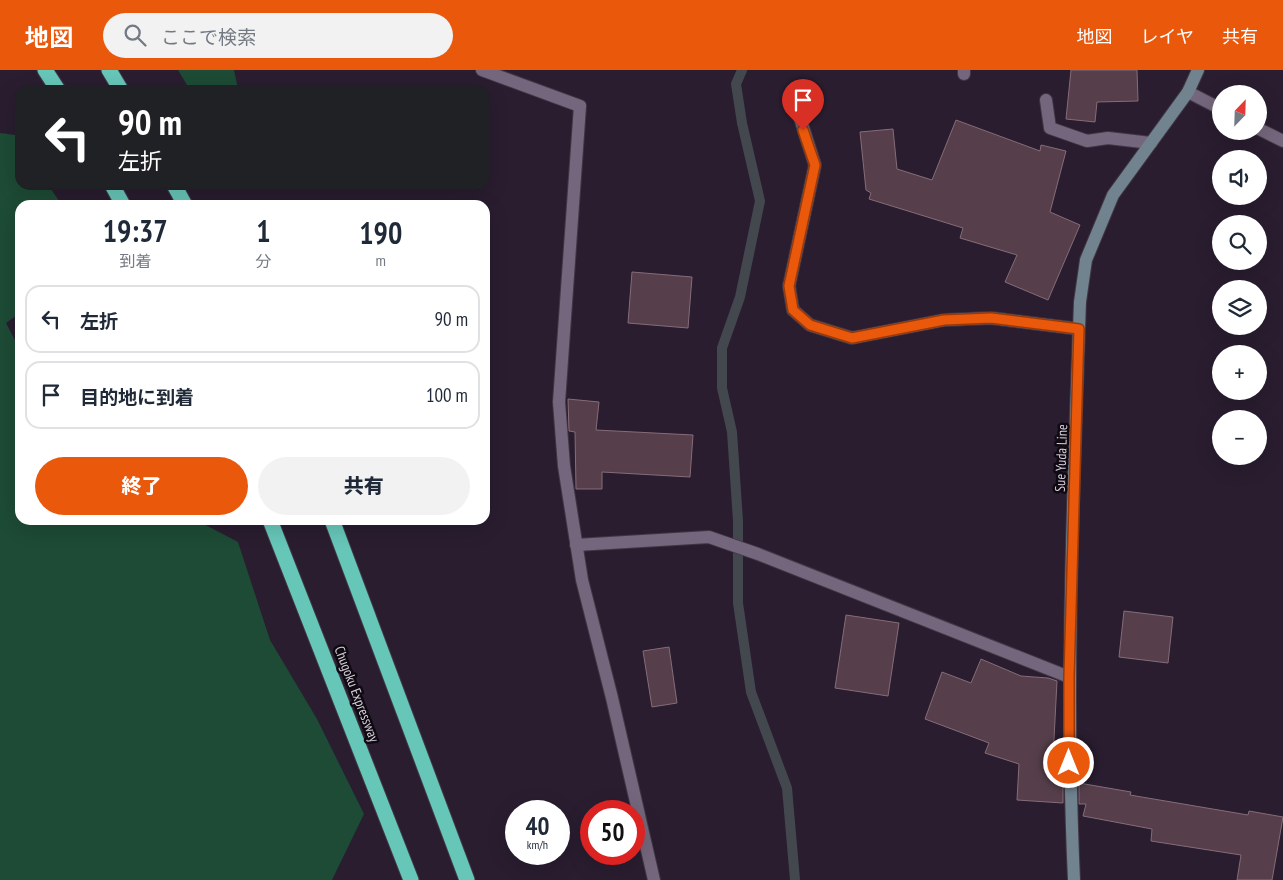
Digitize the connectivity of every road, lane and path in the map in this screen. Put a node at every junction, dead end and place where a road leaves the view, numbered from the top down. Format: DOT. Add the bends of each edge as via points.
graph roads {
  1 [pos="45,70"];
  2 [pos="109,70"];
  3 [pos="482,70"];
  4 [pos="1198,70"];
  5 [pos="55,85"];
  6 [pos="118,85"];
  7 [pos="1188,92"];
  8 [pos="1046,100"];
  9 [pos="1212,104"];
  10 [pos="798,112"];
  11 [pos="1268,134"];
  12 [pos="1151,142"];
  13 [pos="1283,142"];
  14 [pos="1079,329"];
  15 [pos="272,525"];
  16 [pos="334,525"];
  17 [pos="576,545"];
  18 [pos="1069,677"];
  19 [pos="412,880"];
  20 [pos="467,880"];
  21 [pos="654,880"];
  22 [pos="1074,880"];
  1 -- 5 [label="highway"];
  2 -- 6 [label="highway"];
  3 -- 17 [label="street" via="580,106 559,402 564,466"];
  4 -- 7 [label="main road, Sue Yuda Line"];
  7 -- 9 [label="street"];
  7 -- 12 [label="main road, Sue Yuda Line"];
  8 -- 12 [label="street" via="1050,128 1087,141 1108,138"];
  10 -- 14 [label="street" via="815,165 789,286 793,310 810,325 852,338 944,320 991,318"];
  11 -- 13 [label="street"];
  12 -- 14 [label="main road, Sue Yuda Line" via="1113,194 1086,260"];
  14 -- 18 [label="main road, Sue Yuda Line"];
  15 -- 19 [label="highway, Chugoku Expressway"];
  16 -- 20 [label="highway"];
  17 -- 18 [label="street" via="709,537"];
  17 -- 21 [label="street"];
  18 -- 22 [label="main road, Sue Yuda Line" via="1069,780"];
}
